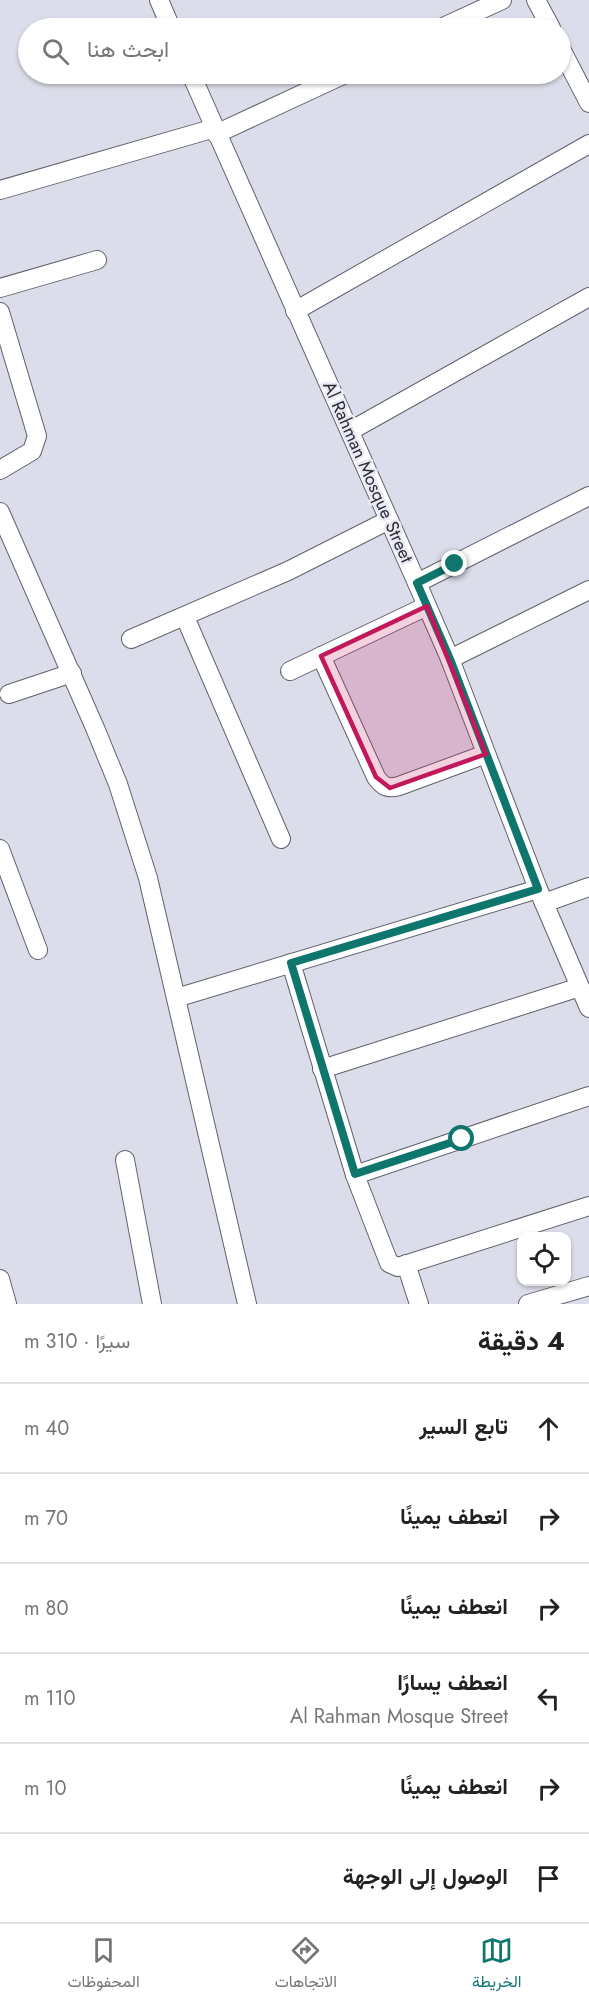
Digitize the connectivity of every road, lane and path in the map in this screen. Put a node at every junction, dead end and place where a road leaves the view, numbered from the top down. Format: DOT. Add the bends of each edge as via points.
graph roads {
  1 [pos="502,0"];
  2 [pos="536,0"];
  3 [pos="163,1"];
  4 [pos="168,18"];
  5 [pos="463,18"];
  6 [pos="546,18"];
  7 [pos="571,67"];
  8 [pos="195,84"];
  9 [pos="322,84"];
  10 [pos="589,103"];
  11 [pos="216,131"];
  12 [pos="589,144"];
  13 [pos="0,190"];
  14 [pos="97,260"];
  15 [pos="0,288"];
  16 [pos="589,297"];
  17 [pos="295,311"];
  18 [pos="0,312"];
  19 [pos="4,338"];
  20 [pos="350,431"];
  21 [pos="0,470"];
  22 [pos="589,496"];
  23 [pos="0,512"];
  24 [pos="389,520"];
  25 [pos="417,583"];
  26 [pos="589,590"];
  27 [pos="427,606"];
  28 [pos="185,617"];
  29 [pos="131,639"];
  30 [pos="321,656"];
  31 [pos="450,659"];
  32 [pos="290,671"];
  33 [pos="72,673"];
  34 [pos="9,694"];
  35 [pos="486,754"];
  36 [pos="281,839"];
  37 [pos="0,849"];
  38 [pos="589,887"];
  39 [pos="541,896"];
  40 [pos="38,950"];
  41 [pos="291,963"];
  42 [pos="581,976"];
  43 [pos="176,998"];
  44 [pos="589,1008"];
  45 [pos="322,1069"];
  46 [pos="589,1096"];
  47 [pos="125,1160"];
  48 [pos="355,1174"];
  49 [pos="589,1206"];
  50 [pos="406,1264"];
  51 [pos="0,1279"];
  52 [pos="589,1286"];
  53 [pos="7,1304"];
  54 [pos="152,1304"];
  55 [pos="247,1304"];
  56 [pos="419,1304"];
  57 [pos="528,1304"];
  1 -- 5 [label="street"];
  2 -- 6 [label="street"];
  3 -- 4 [label="street"];
  7 -- 10 [label="street"];
  8 -- 11 [label="street, Al Rahman Mosque Street"];
  9 -- 11 [label="street"];
  11 -- 13 [label="street"];
  11 -- 17 [label="street, Al Rahman Mosque Street"];
  12 -- 17 [label="street"];
  14 -- 15 [label="street"];
  16 -- 20 [label="street"];
  17 -- 20 [label="street, Al Rahman Mosque Street"];
  18 -- 19 [label="street"];
  19 -- 21 [label="street" via="37,436 32,451"];
  20 -- 24 [label="street, Al Rahman Mosque Street"];
  22 -- 25 [label="street"];
  23 -- 33 [label="street"];
  24 -- 25 [label="street, Al Rahman Mosque Street"];
  24 -- 28 [label="street"];
  25 -- 27 [label="street, Al Rahman Mosque Street"];
  26 -- 31 [label="street"];
  27 -- 30 [label="street"];
  27 -- 31 [label="street, Al Rahman Mosque Street"];
  28 -- 29 [label="street"];
  28 -- 36 [label="street"];
  30 -- 32 [label="street"];
  30 -- 35 [label="street" via="381,785 399,786"];
  31 -- 35 [label="street, Al Rahman Mosque Street"];
  33 -- 34 [label="street"];
  33 -- 43 [label="street" via="133,828"];
  35 -- 39 [label="street, Al Rahman Mosque Street"];
  37 -- 40 [label="street"];
  38 -- 39 [label="street"];
  39 -- 41 [label="street"];
  39 -- 42 [label="street, Al Rahman Mosque Street"];
  41 -- 43 [label="street"];
  41 -- 45 [label="street"];
  42 -- 44 [label="street, Al Rahman Mosque Street"];
  42 -- 45 [label="street"];
  43 -- 55 [label="street"];
  45 -- 48 [label="street"];
  46 -- 48 [label="street"];
  47 -- 54 [label="street"];
  48 -- 50 [label="street" via="386,1259 393,1266"];
  49 -- 50 [label="street"];
  50 -- 56 [label="street"];
  51 -- 53 [label="street"];
  52 -- 57 [label="street"];
}
